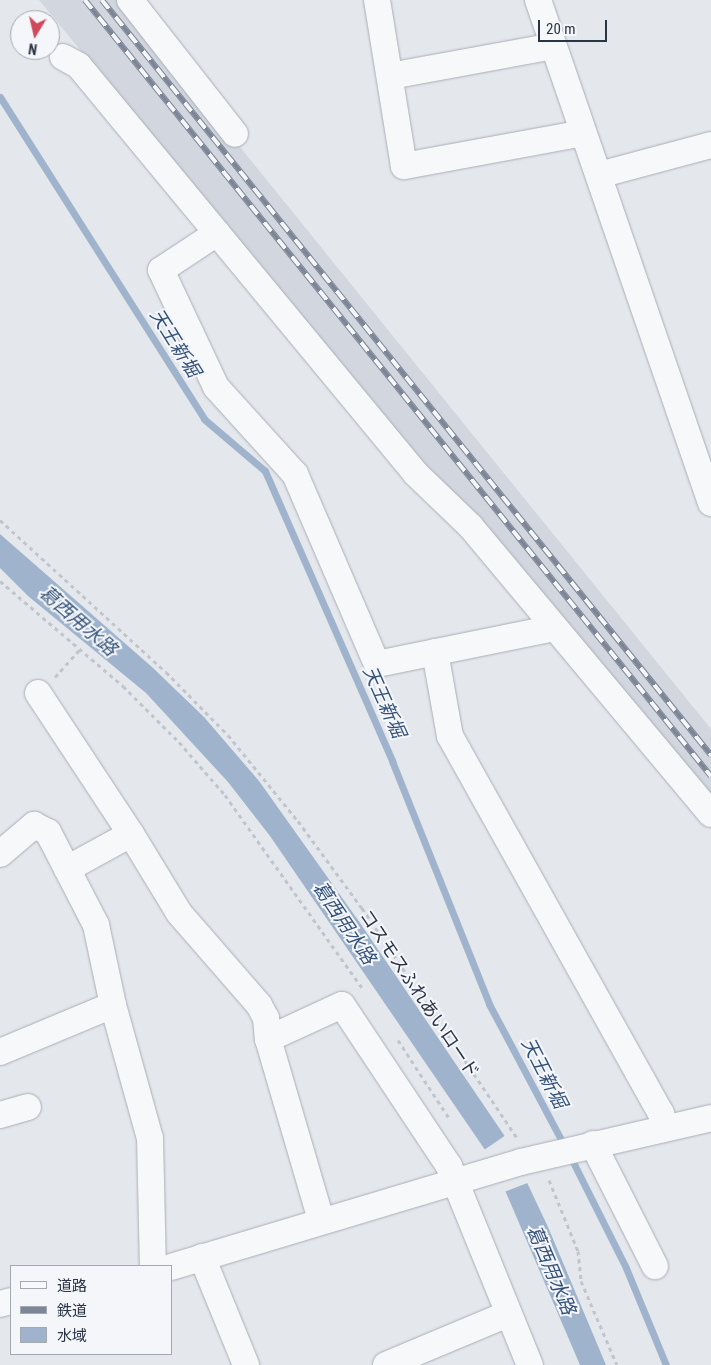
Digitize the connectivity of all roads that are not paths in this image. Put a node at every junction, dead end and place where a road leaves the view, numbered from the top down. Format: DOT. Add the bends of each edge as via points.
graph roads {
  1 [pos="130,0"];
  2 [pos="377,0"];
  3 [pos="538,0"];
  4 [pos="553,46"];
  5 [pos="63,57"];
  6 [pos="390,76"];
  7 [pos="583,133"];
  8 [pos="236,134"];
  9 [pos="711,145"];
  10 [pos="599,175"];
  11 [pos="217,233"];
  12 [pos="711,503"];
  13 [pos="554,628"];
  14 [pos="435,652"];
  15 [pos="38,693"];
  16 [pos="711,814"];
  17 [pos="131,834"];
  18 [pos="0,854"];
  19 [pos="67,869"];
  20 [pos="113,1005"];
  21 [pos="268,1039"];
  22 [pos="0,1052"];
  23 [pos="28,1107"];
  24 [pos="0,1114"];
  25 [pos="711,1118"];
  26 [pos="665,1127"];
  27 [pos="586,1146"];
  28 [pos="456,1181"];
  29 [pos="321,1220"];
  30 [pos="202,1257"];
  31 [pos="153,1265"];
  32 [pos="655,1266"];
  33 [pos="172,1267"];
  34 [pos="508,1314"];
  35 [pos="246,1365"];
  36 [pos="386,1365"];
  37 [pos="530,1365"];
  1 -- 8 [label="street"];
  2 -- 6 [label="street"];
  3 -- 4 [label="street"];
  4 -- 6 [label="street"];
  4 -- 7 [label="street"];
  5 -- 11 [label="street" via="79,66"];
  6 -- 7 [label="street" via="404,166"];
  7 -- 10 [label="street"];
  9 -- 10 [label="street"];
  10 -- 12 [label="street"];
  11 -- 13 [label="street" via="416,474 471,527"];
  11 -- 14 [label="street" via="161,270 216,388 295,474 377,664"];
  13 -- 14 [label="street"];
  13 -- 16 [label="street"];
  14 -- 26 [label="street" via="450,736 662,1113"];
  15 -- 17 [label="street"];
  17 -- 19 [label="street"];
  17 -- 21 [label="street" via="179,913 259,1005 266,1018"];
  18 -- 19 [label="street" via="34,825 48,832"];
  19 -- 20 [label="street" via="96,925"];
  20 -- 22 [label="street"];
  20 -- 31 [label="street" via="150,1138"];
  21 -- 28 [label="street" via="342,1005 441,1152"];
  21 -- 29 [label="street"];
  23 -- 24 [label="street"];
  25 -- 26 [label="street"];
  26 -- 27 [label="street"];
  27 -- 28 [label="street" via="533,1157"];
  27 -- 32 [label="street"];
  28 -- 29 [label="street"];
  28 -- 34 [label="street"];
  29 -- 30 [label="street"];
  30 -- 33 [label="street"];
  30 -- 35 [label="street"];
  34 -- 36 [label="street"];
  34 -- 37 [label="street"];
}
